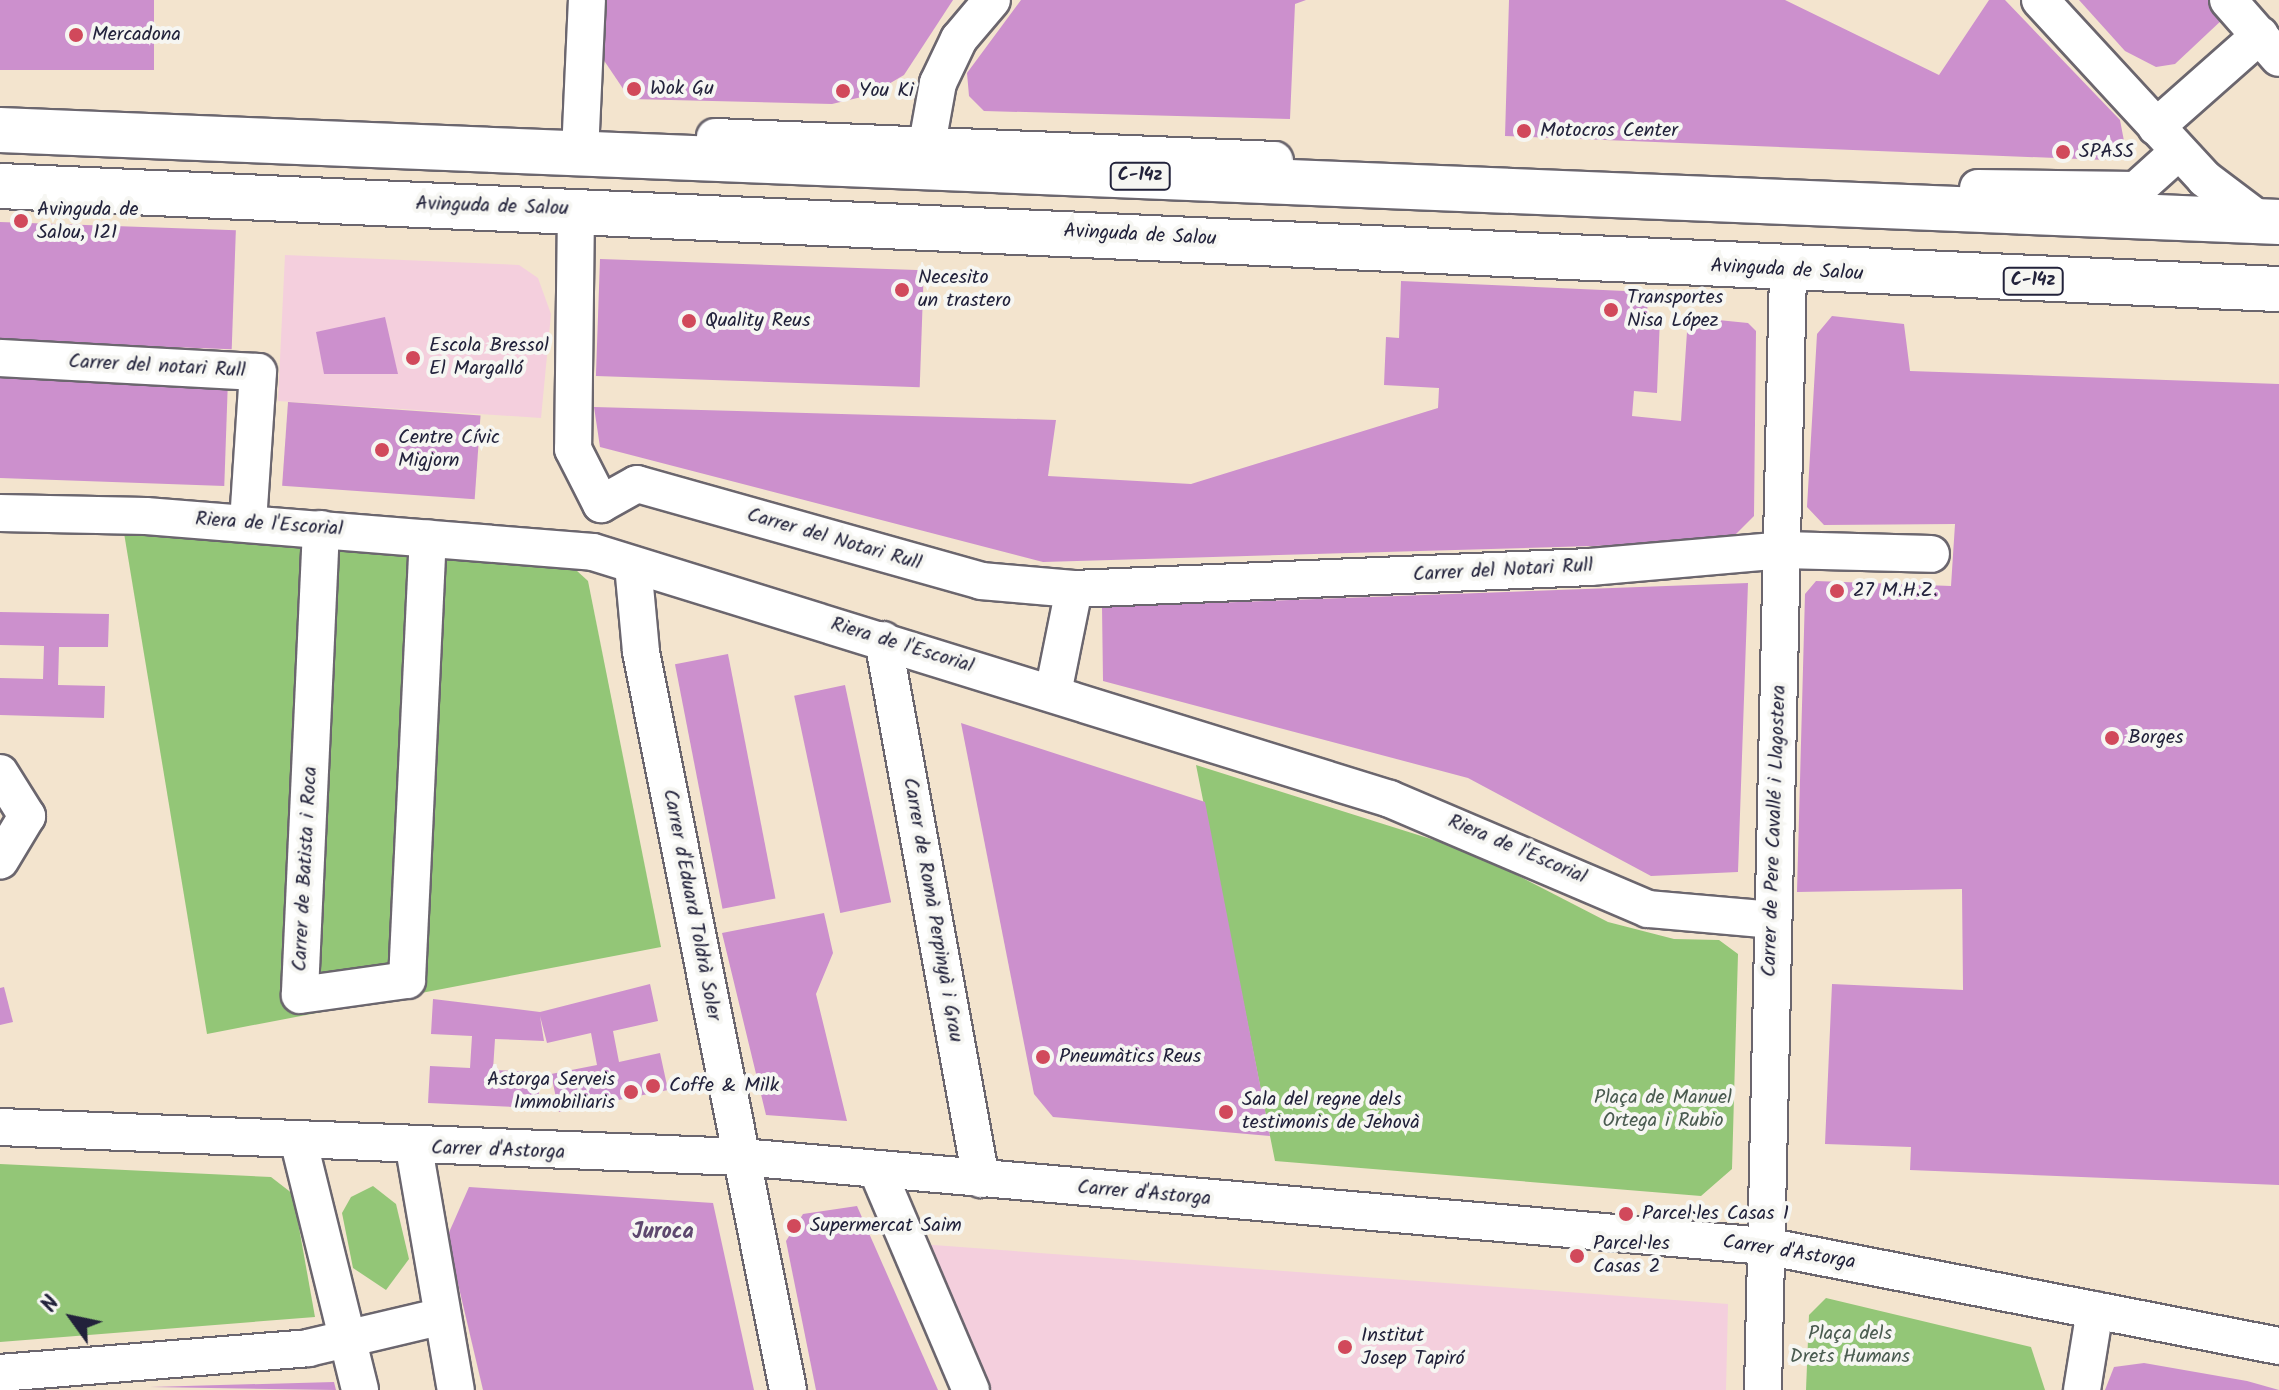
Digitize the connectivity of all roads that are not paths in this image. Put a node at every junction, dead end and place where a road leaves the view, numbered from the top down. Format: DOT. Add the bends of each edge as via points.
graph roads {
  1 [pos="587,0"];
  2 [pos="992,0"];
  3 [pos="2040,0"];
  4 [pos="2228,0"];
  5 [pos="2270,47"];
  6 [pos="0,130"];
  7 [pos="2167,140"];
  8 [pos="581,143"];
  9 [pos="927,144"];
  10 [pos="0,186"];
  11 [pos="576,210"];
  12 [pos="2270,222"];
  13 [pos="1788,272"];
  14 [pos="2279,289"];
  15 [pos="0,358"];
  16 [pos="601,504"];
  17 [pos="0,513"];
  18 [pos="248,523"];
  19 [pos="321,529"];
  20 [pos="428,538"];
  21 [pos="1783,550"];
  22 [pos="593,552"];
  23 [pos="1931,554"];
  24 [pos="633,565"];
  25 [pos="694,582"];
  26 [pos="1074,589"];
  27 [pos="883,640"];
  28 [pos="641,652"];
  29 [pos="1053,693"];
  30 [pos="0,773"];
  31 [pos="0,861"];
  32 [pos="1773,920"];
  33 [pos="0,1127"];
  34 [pos="299,1143"];
  35 [pos="414,1148"];
  36 [pos="741,1157"];
  37 [pos="877,1170"];
  38 [pos="981,1179"];
  39 [pos="1765,1246"];
  40 [pos="2095,1310"];
  41 [pos="439,1317"];
  42 [pos="347,1339"];
  43 [pos="2279,1346"];
  44 [pos="0,1373"];
  45 [pos="123,1376"];
  46 [pos="360,1390"];
  47 [pos="456,1390"];
  48 [pos="788,1390"];
  49 [pos="971,1390"];
  50 [pos="1763,1390"];
  51 [pos="2082,1390"];
  1 -- 8 [label="street"];
  2 -- 9 [label="street" via="959,39 938,83"];
  3 -- 7 [label="street"];
  4 -- 5 [label="street"];
  5 -- 7 [label="street"];
  6 -- 8 [label="main road, C-14z"];
  7 -- 9 [label="street" via="2136,190 2016,190"];
  7 -- 12 [label="street"];
  8 -- 9 [label="street"];
  8 -- 12 [label="main road, C-14z"];
  10 -- 11 [label="main road, Avinguda de Salou / C-14z"];
  11 -- 13 [label="main road, Avinguda de Salou / C-14z"];
  11 -- 16 [label="street" via="573,449"];
  13 -- 14 [label="main road, Avinguda de Salou / C-14z"];
  13 -- 21 [label="street, Carrer de Pere Cavallé i Llagostera"];
  15 -- 18 [label="street, Carrer del notari Rull" via="258,372"];
  16 -- 22 [label="street"];
  16 -- 26 [label="street, Carrer del Notari Rull" via="637,484 981,581"];
  17 -- 18 [label="street, Riera de l'Escorial"];
  18 -- 19 [label="street, Riera de l'Escorial"];
  19 -- 20 [label="street, Riera de l'Escorial"];
  19 -- 20 [label="street, Carrer de Batista i Roca" via="300,995 407,980"];
  20 -- 22 [label="street, Riera de l'Escorial"];
  21 -- 23 [label="street, Carrer del Notari Rull"];
  21 -- 26 [label="street, Carrer del Notari Rull" via="1590,567"];
  21 -- 32 [label="street, Carrer de Pere Cavallé i Llagostera"];
  22 -- 24 [label="street, Riera de l'Escorial"];
  24 -- 25 [label="street, Riera de l'Escorial"];
  24 -- 28 [label="street, Carrer d'Eduard Toldrà Soler"];
  25 -- 27 [label="street, Riera de l'Escorial"];
  25 -- 28 [label="street, Carrer d'Eduard Toldrà Soler" via="673,589 649,615"];
  26 -- 29 [label="street"];
  27 -- 29 [label="street, Riera de l'Escorial"];
  27 -- 38 [label="street, Carrer de Romà Perpinyà i Grau"];
  28 -- 36 [label="street, Carrer d'Eduard Toldrà Soler"];
  29 -- 32 [label="street, Riera de l'Escorial" via="1417,808 1648,909"];
  30 -- 31 [label="street" via="27,816"];
  32 -- 39 [label="street, Carrer de Pere Cavallé i Llagostera"];
  33 -- 34 [label="street, Carrer d'Astorga"];
  34 -- 35 [label="street, Carrer d'Astorga"];
  34 -- 42 [label="street"];
  35 -- 36 [label="street, Carrer d'Astorga"];
  35 -- 41 [label="street"];
  36 -- 37 [label="street, Carrer d'Astorga"];
  36 -- 48 [label="street, Carrer d'Eduard Toldrà Soler"];
  37 -- 38 [label="street, Carrer d'Astorga"];
  37 -- 49 [label="street"];
  38 -- 39 [label="street, Carrer d'Astorga"];
  39 -- 40 [label="street, Carrer d'Astorga"];
  39 -- 50 [label="street, Carrer de Pere Cavallé i Llagostera"];
  40 -- 43 [label="street, Carrer d'Astorga"];
  40 -- 51 [label="street"];
  41 -- 42 [label="street"];
  41 -- 47 [label="street"];
  42 -- 45 [label="street"];
  42 -- 46 [label="street"];
  44 -- 45 [label="street"];
}
